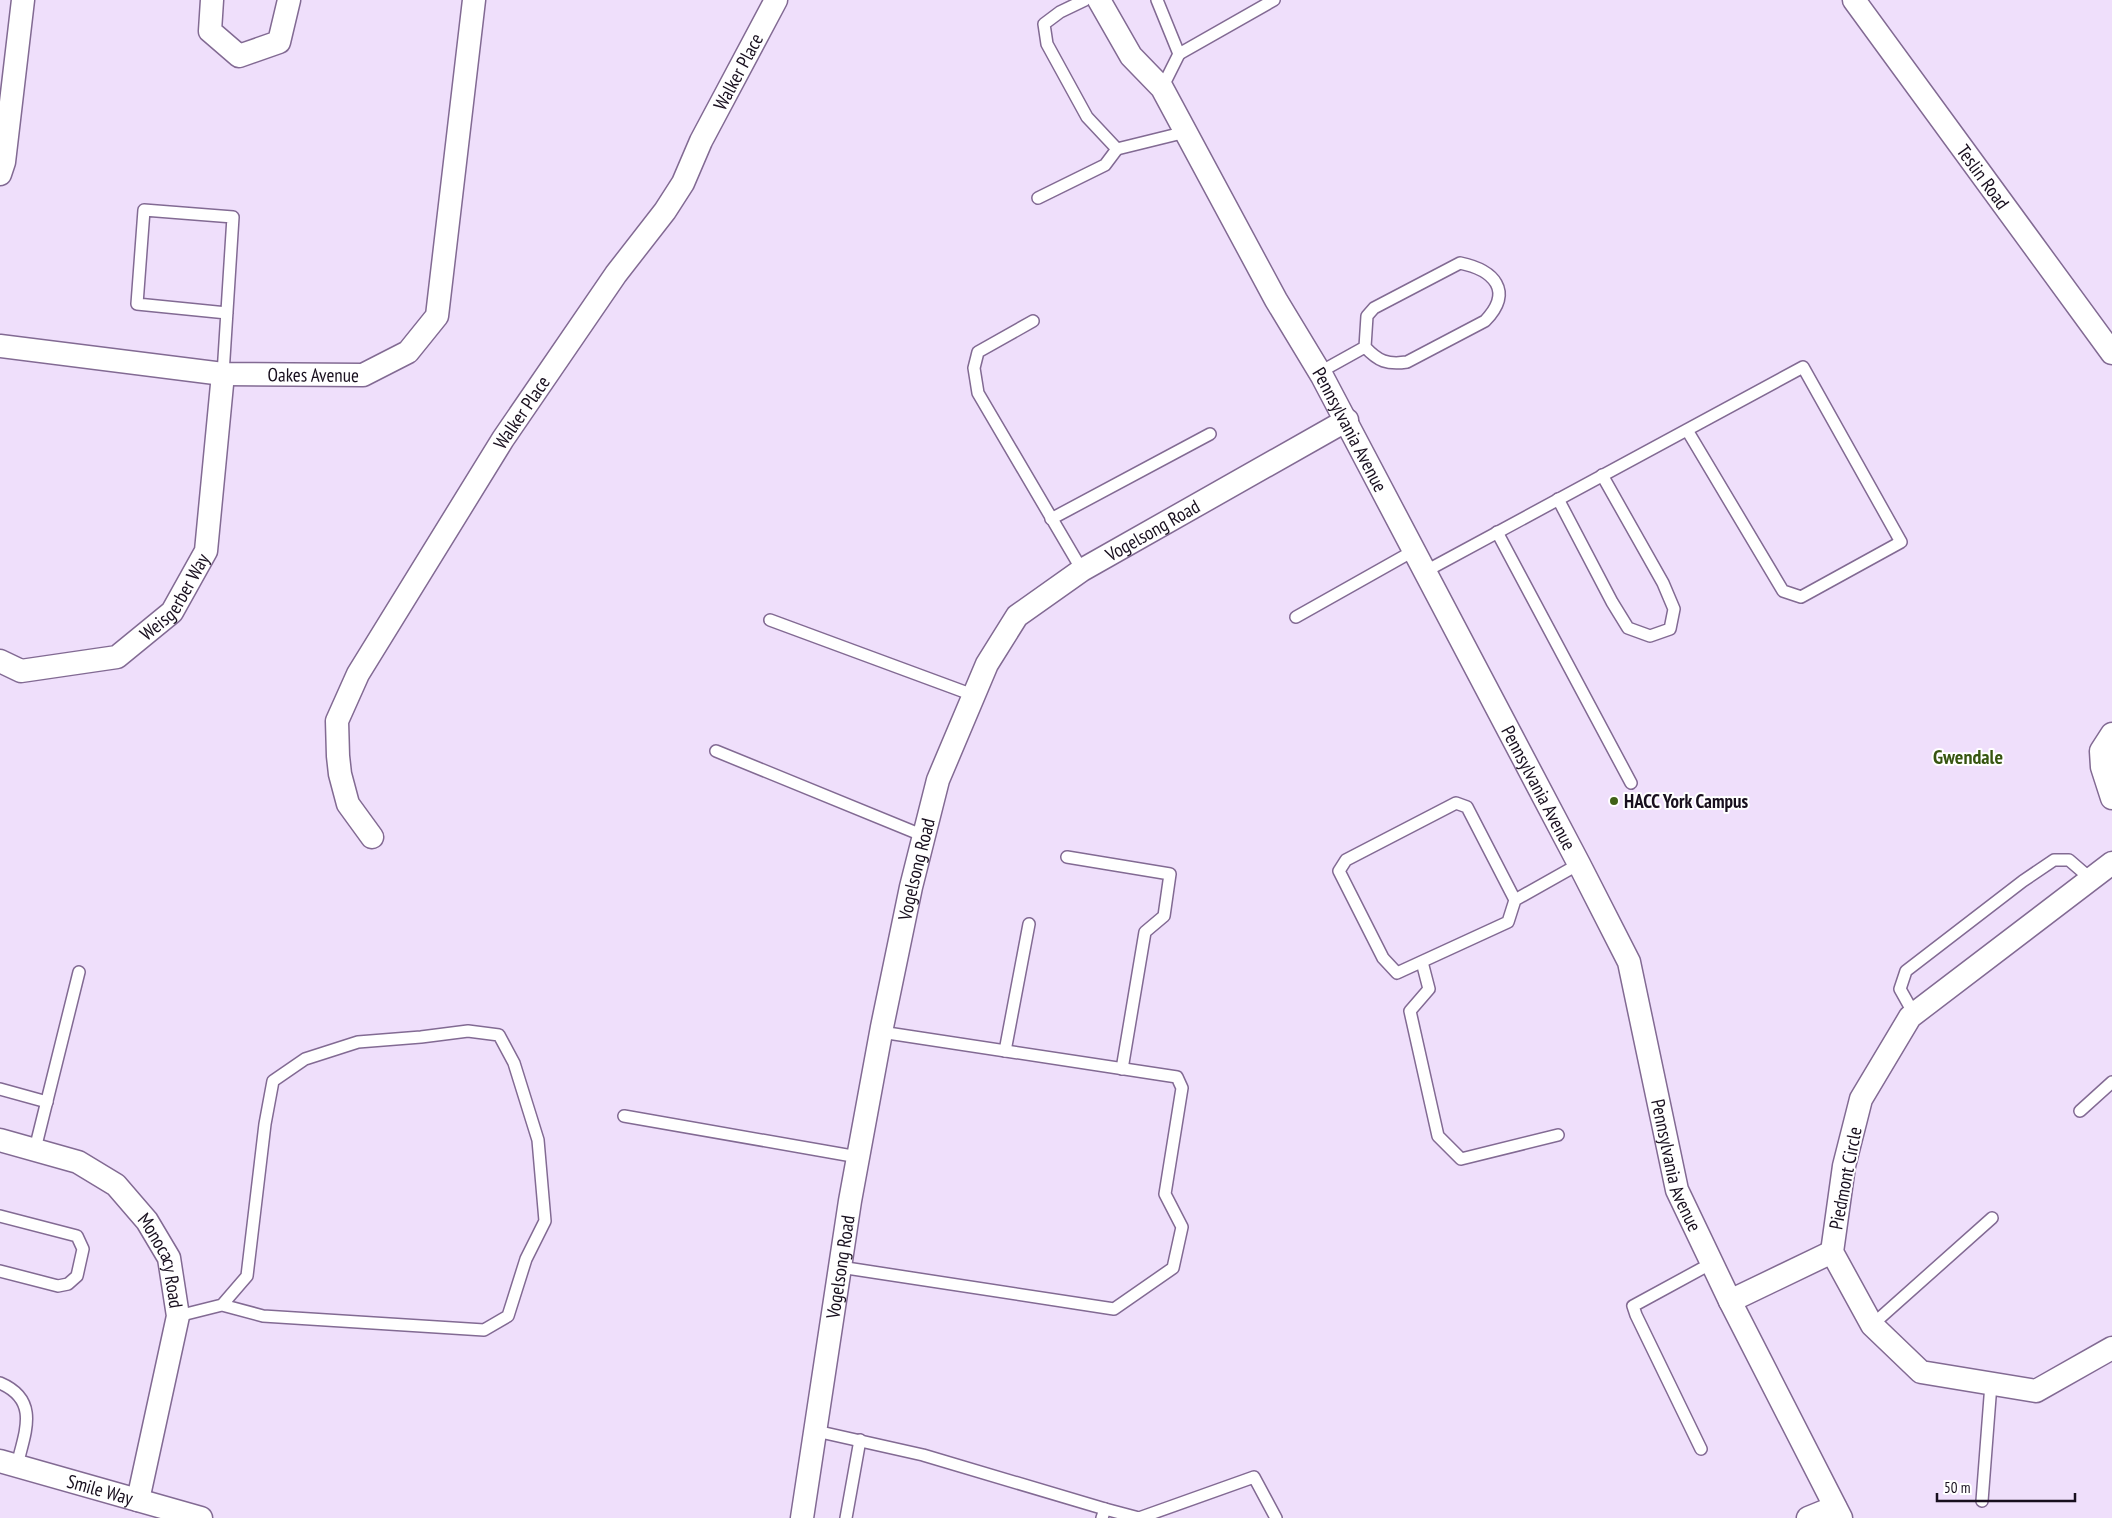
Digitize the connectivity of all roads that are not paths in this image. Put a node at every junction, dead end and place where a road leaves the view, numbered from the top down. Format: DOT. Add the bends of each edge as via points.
graph roads {
  1 [pos="23,0"];
  2 [pos="212,0"];
  3 [pos="289,0"];
  4 [pos="474,0"];
  5 [pos="776,0"];
  6 [pos="1085,0"];
  7 [pos="1099,0"];
  8 [pos="1158,0"];
  9 [pos="1274,0"];
  10 [pos="1854,0"];
  11 [pos="1179,54"];
  12 [pos="1162,88"];
  13 [pos="1186,132"];
  14 [pos="1117,148"];
  15 [pos="0,174"];
  16 [pos="1038,198"];
  17 [pos="227,313"];
  18 [pos="1032,321"];
  19 [pos="0,346"];
  20 [pos="1365,347"];
  21 [pos="2112,353"];
  22 [pos="1320,372"];
  23 [pos="223,374"];
  24 [pos="1347,420"];
  25 [pos="1686,430"];
  26 [pos="1210,434"];
  27 [pos="1602,476"];
  28 [pos="1558,499"];
  29 [pos="1051,519"];
  30 [pos="1497,532"];
  31 [pos="1415,550"];
  32 [pos="1082,570"];
  33 [pos="1426,571"];
  34 [pos="1296,617"];
  35 [pos="770,620"];
  36 [pos="0,661"];
  37 [pos="973,695"];
  38 [pos="2112,734"];
  39 [pos="716,751"];
  40 [pos="1631,783"];
  41 [pos="2112,798"];
  42 [pos="924,836"];
  43 [pos="372,837"];
  44 [pos="1066,857"];
  45 [pos="2112,863"];
  46 [pos="1579,864"];
  47 [pos="2091,879"];
  48 [pos="1515,900"];
  49 [pos="1028,924"];
  50 [pos="1422,962"];
  51 [pos="80,972"];
  52 [pos="1914,1014"];
  53 [pos="881,1032"];
  54 [pos="1005,1051"];
  55 [pos="1122,1069"];
  56 [pos="2112,1082"];
  57 [pos="0,1089"];
  58 [pos="47,1102"];
  59 [pos="2080,1110"];
  60 [pos="624,1116"];
  61 [pos="1558,1135"];
  62 [pos="0,1140"];
  63 [pos="35,1149"];
  64 [pos="858,1157"];
  65 [pos="0,1216"];
  66 [pos="1992,1218"];
  67 [pos="1832,1252"];
  68 [pos="1712,1263"];
  69 [pos="840,1267"];
  70 [pos="0,1272"];
  71 [pos="1730,1301"];
  72 [pos="222,1305"];
  73 [pos="178,1316"];
  74 [pos="1872,1324"];
  75 [pos="2112,1348"];
  76 [pos="0,1383"];
  77 [pos="1991,1384"];
  78 [pos="816,1431"];
  79 [pos="860,1440"];
  80 [pos="1701,1449"];
  81 [pos="8,1463"];
  82 [pos="138,1500"];
  83 [pos="1982,1501"];
  84 [pos="1838,1513"];
  85 [pos="1103,1514"];
  86 [pos="200,1518"];
  87 [pos="802,1518"];
  88 [pos="846,1518"];
  89 [pos="1276,1518"];
  90 [pos="1808,1518"];
  1 -- 15 [label="street"];
  2 -- 3 [label="street" via="210,31 239,56 279,42"];
  4 -- 23 [label="street, Oakes Avenue" via="437,316 408,352 363,374"];
  5 -- 43 [label="street, Walker Place" via="701,141 683,184 616,274 503,439 358,674 337,721 338,756 348,804"];
  6 -- 14 [label="lane" via="1044,24 1047,44 1087,117"];
  7 -- 12 [label="street, Pennsylvania Avenue" via="1131,56"];
  8 -- 11 [label="lane"];
  9 -- 11 [label="lane"];
  10 -- 21 [label="street, Teslin Road"];
  11 -- 12 [label="lane"];
  12 -- 13 [label="street, Pennsylvania Avenue"];
  13 -- 14 [label="lane"];
  13 -- 22 [label="street, Pennsylvania Avenue" via="1276,300"];
  14 -- 16 [label="lane" via="1105,164"];
  17 -- 17 [label="lane" via="233,217 144,210 137,304"];
  17 -- 23 [label="lane"];
  18 -- 29 [label="lane" via="978,352 974,368 978,393"];
  19 -- 23 [label="street, Oakes Avenue"];
  20 -- 20 [label="lane" via="1367,316 1374,308 1460,263 1488,273 1497,284 1499,297 1494,312 1485,321 1407,362 1395,364 1376,359"];
  20 -- 22 [label="lane"];
  22 -- 24 [label="street, Pennsylvania Avenue"];
  23 -- 36 [label="street, Weisgerber Way" via="206,550 172,612 117,657 21,671"];
  24 -- 31 [label="street, Pennsylvania Avenue"];
  24 -- 32 [label="street, Vogelsong Road"];
  25 -- 25 [label="lane" via="1803,367 1901,542 1801,597 1783,591"];
  25 -- 27 [label="lane"];
  26 -- 29 [label="lane"];
  27 -- 28 [label="lane"];
  27 -- 28 [label="lane" via="1663,583 1674,609 1670,629 1650,636 1628,628"];
  28 -- 30 [label="lane"];
  29 -- 32 [label="lane"];
  30 -- 33 [label="lane"];
  30 -- 40 [label="lane"];
  31 -- 33 [label="street, Pennsylvania Avenue"];
  31 -- 34 [label="lane"];
  32 -- 37 [label="street, Vogelsong Road" via="1016,616 987,664"];
  33 -- 46 [label="street, Pennsylvania Avenue"];
  35 -- 37 [label="lane"];
  37 -- 42 [label="street, Vogelsong Road" via="938,780"];
  38 -- 41 [label="street" via="2101,751 2102,767"];
  39 -- 42 [label="lane"];
  42 -- 53 [label="street, Vogelsong Road"];
  44 -- 55 [label="lane" via="1170,874 1164,916 1145,932"];
  45 -- 47 [label="street, Piedmont Circle"];
  46 -- 48 [label="lane"];
  46 -- 68 [label="street, Pennsylvania Avenue" via="1629,962 1678,1190"];
  47 -- 52 [label="street, Piedmont Circle"];
  47 -- 52 [label="lane" via="2069,860 2054,860 2016,887 1906,971 1900,989"];
  48 -- 50 [label="lane" via="1508,922"];
  48 -- 50 [label="lane" via="1467,807 1456,803 1346,860 1339,871 1383,958 1396,973"];
  49 -- 54 [label="lane"];
  50 -- 61 [label="lane" via="1429,989 1410,1011 1438,1136 1461,1159"];
  51 -- 58 [label="lane"];
  52 -- 67 [label="street, Piedmont Circle" via="1861,1099 1844,1166"];
  53 -- 54 [label="lane"];
  53 -- 64 [label="street, Vogelsong Road"];
  54 -- 55 [label="lane"];
  55 -- 69 [label="lane" via="1177,1077 1182,1088 1165,1194 1182,1227 1173,1268 1114,1309"];
  56 -- 59 [label="lane"];
  57 -- 58 [label="lane"];
  58 -- 63 [label="lane"];
  60 -- 64 [label="lane"];
  62 -- 63 [label="street, Monocacy Road"];
  63 -- 73 [label="street, Monocacy Road" via="78,1162 116,1185 147,1221 169,1258"];
  64 -- 69 [label="street, Vogelsong Road"];
  65 -- 70 [label="lane" via="77,1236 83,1249 77,1276 68,1284 58,1286"];
  66 -- 74 [label="lane"];
  67 -- 71 [label="street"];
  67 -- 74 [label="street, Piedmont Circle"];
  68 -- 71 [label="street, Pennsylvania Avenue"];
  68 -- 80 [label="lane" via="1633,1306"];
  69 -- 78 [label="street, Vogelsong Road"];
  71 -- 84 [label="street, Pennsylvania Avenue"];
  72 -- 72 [label="lane" via="263,1316 484,1330 508,1316 526,1260 544,1221 538,1140 514,1063 499,1036 468,1032 358,1042 305,1059 273,1081 246,1276"];
  72 -- 73 [label="lane"];
  73 -- 82 [label="street, Monocacy Road"];
  74 -- 77 [label="street, Piedmont Circle" via="1921,1372"];
  75 -- 77 [label="street, Piedmont Circle" via="2036,1391"];
  76 -- 81 [label="lane" via="13,1388 22,1398 27,1413 26,1429"];
  77 -- 83 [label="lane"];
  78 -- 79 [label="lane"];
  78 -- 87 [label="street, Vogelsong Road"];
  79 -- 85 [label="lane" via="923,1455"];
  79 -- 88 [label="lane"];
  81 -- 82 [label="street, Smile Way"];
  82 -- 86 [label="street, Smile Way"];
  84 -- 90 [label="street"];
  85 -- 89 [label="lane" via="1139,1518 1254,1477"];
}
